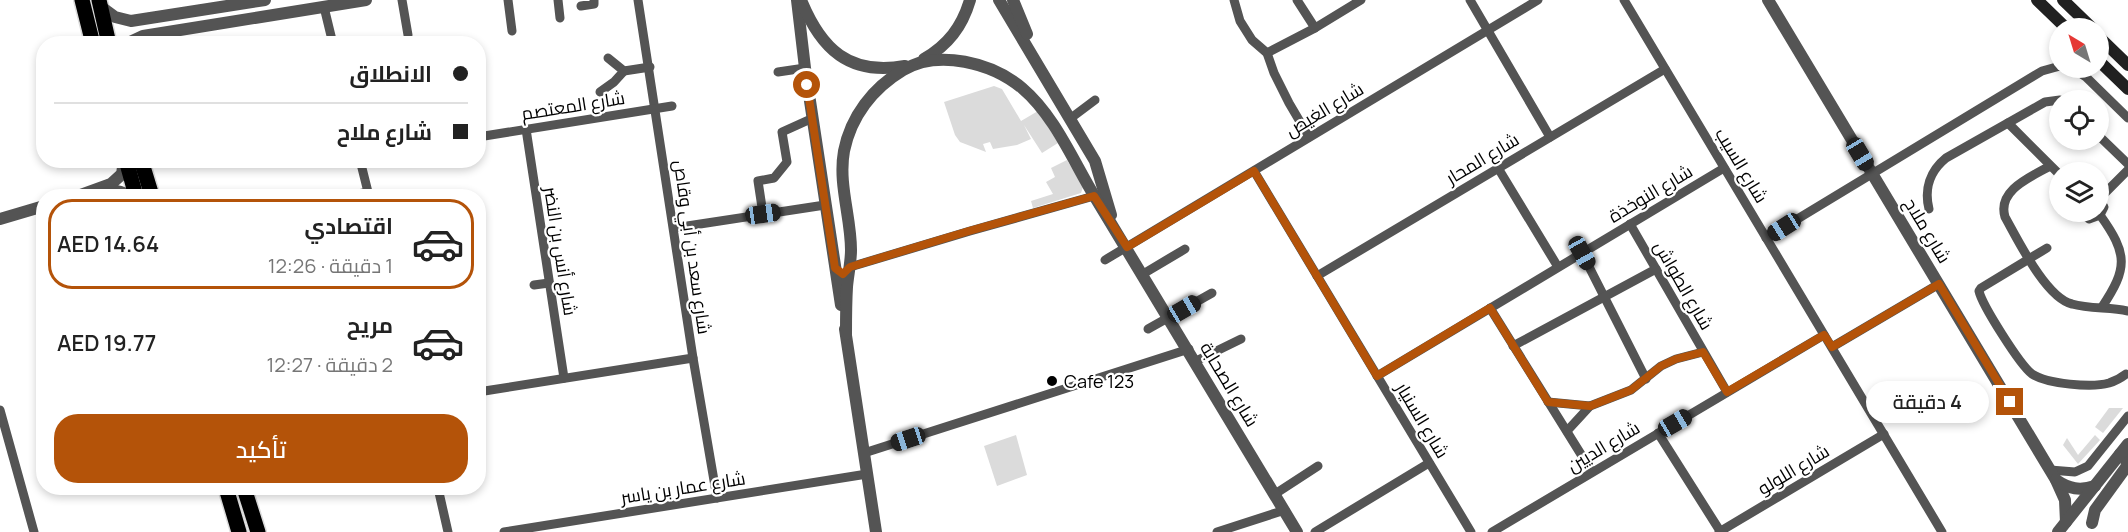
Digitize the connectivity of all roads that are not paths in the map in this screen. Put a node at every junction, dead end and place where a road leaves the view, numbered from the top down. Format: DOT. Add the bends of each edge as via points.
graph roads {
  1 [pos="82,0"];
  2 [pos="265,0"];
  3 [pos="366,0"];
  4 [pos="402,0"];
  5 [pos="508,0"];
  6 [pos="558,0"];
  7 [pos="594,0"];
  8 [pos="638,0"];
  9 [pos="799,0"];
  10 [pos="970,0"];
  11 [pos="999,0"];
  12 [pos="1013,0"];
  13 [pos="1234,0"];
  14 [pos="1297,0"];
  15 [pos="1361,0"];
  16 [pos="1470,0"];
  17 [pos="1538,0"];
  18 [pos="1624,0"];
  19 [pos="1768,0"];
  20 [pos="2037,0"];
  21 [pos="2063,0"];
  22 [pos="99,3"];
  23 [pos="580,6"];
  24 [pos="324,7"];
  25 [pos="191,12"];
  26 [pos="560,18"];
  27 [pos="2056,18"];
  28 [pos="2082,18"];
  29 [pos="1315,28"];
  30 [pos="187,29"];
  31 [pos="1487,31"];
  32 [pos="512,32"];
  33 [pos="408,35"];
  34 [pos="91,36"];
  35 [pos="107,36"];
  36 [pos="143,36"];
  37 [pos="331,36"];
  38 [pos="2109,47"];
  39 [pos="1267,53"];
  40 [pos="608,58"];
  41 [pos="914,64"];
  42 [pos="2128,65"];
  43 [pos="650,67"];
  44 [pos="805,68"];
  45 [pos="1041,69"];
  46 [pos="1665,69"];
  47 [pos="2049,69"];
  48 [pos="624,71"];
  49 [pos="2109,71"];
  50 [pos="778,72"];
  51 [pos="2087,78"];
  52 [pos="2128,89"];
  53 [pos="601,95"];
  54 [pos="1095,100"];
  55 [pos="2049,101"];
  56 [pos="672,106"];
  57 [pos="656,108"];
  58 [pos="813,118"];
  59 [pos="1071,118"];
  60 [pos="2128,118"];
  61 [pos="2007,123"];
  62 [pos="526,129"];
  63 [pos="486,136"];
  64 [pos="1309,137"];
  65 [pos="1550,137"];
  66 [pos="2109,146"];
  67 [pos="2049,164"];
  68 [pos="2128,164"];
  69 [pos="2049,166"];
  70 [pos="123,168"];
  71 [pos="127,168"];
  72 [pos="143,168"];
  73 [pos="362,168"];
  74 [pos="1498,168"];
  75 [pos="1724,168"];
  76 [pos="2128,170"];
  77 [pos="1254,171"];
  78 [pos="1872,173"];
  79 [pos="2109,188"];
  80 [pos="101,189"];
  81 [pos="134,189"];
  82 [pos="150,189"];
  83 [pos="367,189"];
  84 [pos="1094,196"];
  85 [pos="825,205"];
  86 [pos="36,208"];
  87 [pos="1929,209"];
  88 [pos="763,214"];
  89 [pos="0,219"];
  90 [pos="2106,222"];
  91 [pos="1630,224"];
  92 [pos="1113,225"];
  93 [pos="674,228"];
  94 [pos="1766,238"];
  95 [pos="1127,247"];
  96 [pos="2046,248"];
  97 [pos="1185,249"];
  98 [pos="1582,253"];
  99 [pos="2030,258"];
  100 [pos="1105,260"];
  101 [pos="850,267"];
  102 [pos="1558,267"];
  103 [pos="835,268"];
  104 [pos="1656,269"];
  105 [pos="1143,274"];
  106 [pos="1317,276"];
  107 [pos="549,283"];
  108 [pos="1939,284"];
  109 [pos="534,285"];
  110 [pos="1212,293"];
  111 [pos="1603,297"];
  112 [pos="1490,308"];
  113 [pos="2102,308"];
  114 [pos="2128,310"];
  115 [pos="1170,318"];
  116 [pos="1148,329"];
  117 [pos="846,334"];
  118 [pos="1824,335"];
  119 [pos="1240,339"];
  120 [pos="1513,346"];
  121 [pos="1832,347"];
  122 [pos="1189,349"];
  123 [pos="1703,352"];
  124 [pos="693,358"];
  125 [pos="1196,361"];
  126 [pos="2126,374"];
  127 [pos="1377,376"];
  128 [pos="564,378"];
  129 [pos="1646,379"];
  130 [pos="486,391"];
  131 [pos="1727,392"];
  132 [pos="1548,402"];
  133 [pos="1590,406"];
  134 [pos="0,410"];
  135 [pos="2128,416"];
  136 [pos="1567,431"];
  137 [pos="1658,433"];
  138 [pos="1884,434"];
  139 [pos="4,438"];
  140 [pos="2124,449"];
  141 [pos="864,453"];
  142 [pos="1429,462"];
  143 [pos="1318,466"];
  144 [pos="1592,472"];
  145 [pos="867,474"];
  146 [pos="2053,475"];
  147 [pos="2128,477"];
  148 [pos="2094,486"];
  149 [pos="1275,494"];
  150 [pos="228,495"];
  151 [pos="246,495"];
  152 [pos="440,495"];
  153 [pos="717,498"];
  154 [pos="1285,510"];
  155 [pos="2062,527"];
  156 [pos="2088,528"];
  157 [pos="34,532"];
  158 [pos="240,532"];
  159 [pos="258,532"];
  160 [pos="448,532"];
  161 [pos="504,532"];
  162 [pos="876,532"];
  163 [pos="1217,532"];
  164 [pos="1298,532"];
  165 [pos="1315,532"];
  166 [pos="1471,532"];
  167 [pos="1492,532"];
  168 [pos="1719,532"];
  169 [pos="1942,532"];
  1 -- 34 [label="main road"];
  2 -- 25 [label="street"];
  3 -- 24 [label="street"];
  4 -- 33 [label="street"];
  5 -- 32 [label="street"];
  6 -- 26 [label="street"];
  7 -- 23 [label="street" via="594,4"];
  8 -- 43 [label="street, شارع سعد بن أبي وقاص"];
  9 -- 41 [label="street, شارع الصحابة" via="821,39 850,61 887,69"];
  9 -- 44 [label="street"];
  10 -- 41 [label="street" via="957,31 943,47"];
  11 -- 45 [label="street"];
  12 -- 45 [label="street"];
  13 -- 39 [label="street" via="1240,21 1252,40"];
  14 -- 29 [label="street"];
  15 -- 29 [label="street"];
  16 -- 31 [label="street"];
  17 -- 31 [label="street, شارع الغيص"];
  18 -- 46 [label="street, شارع السيب"];
  19 -- 78 [label="street, شارع ملاح"];
  20 -- 27 [label="main road"];
  21 -- 28 [label="main road"];
  22 -- 25 [label="street" via="115,17 132,21"];
  22 -- 35 [label="main road"];
  24 -- 30 [label="street"];
  24 -- 37 [label="street"];
  25 -- 30 [label="street"];
  29 -- 39 [label="street"];
  30 -- 36 [label="street"];
  31 -- 64 [label="street, شارع الغيص"];
  31 -- 65 [label="street"];
  38 -- 42 [label="main road"];
  39 -- 64 [label="street"];
  40 -- 48 [label="street"];
  41 -- 84 [label="street, شارع الصحابة" via="938,60 977,65 1022,88 1051,124"];
  41 -- 101 [label="street" via="873,93 851,128 844,150"];
  43 -- 48 [label="street"];
  43 -- 57 [label="street, شارع سعد بن أبي وقاص"];
  44 -- 50 [label="street"];
  44 -- 58 [label="street"];
  45 -- 59 [label="street"];
  46 -- 65 [label="street, شارع المحار"];
  46 -- 75 [label="street, شارع السيب"];
  47 -- 78 [label="street"];
  48 -- 53 [label="street"];
  49 -- 52 [label="main road"];
  51 -- 60 [label="street"];
  54 -- 59 [label="street"];
  55 -- 61 [label="street"];
  56 -- 57 [label="street, شارع المعتصم"];
  57 -- 62 [label="street, شارع المعتصم"];
  57 -- 93 [label="street, شارع سعد بن أبي وقاص"];
  58 -- 85 [label="street"];
  58 -- 88 [label="street" via="782,132 787,162 774,178 758,181"];
  59 -- 92 [label="street" via="1095,161"];
  61 -- 67 [label="street"];
  61 -- 87 [label="street" via="1941,162 1928,184"];
  62 -- 63 [label="street, شارع المعتصم"];
  62 -- 107 [label="street, شارع أنس بن النضر"];
  64 -- 77 [label="street, شارع الغيص"];
  65 -- 74 [label="street, شارع المحار"];
  66 -- 68 [label="street"];
  69 -- 99 [label="street" via="2011,190 2003,204 2005,217"];
  70 -- 80 [label="street" via="122,174"];
  71 -- 81 [label="main road"];
  72 -- 82 [label="main road"];
  73 -- 83 [label="street"];
  74 -- 102 [label="street"];
  74 -- 106 [label="street, شارع المحار"];
  75 -- 91 [label="street, شارع النوخذة"];
  75 -- 94 [label="street, شارع السيب"];
  76 -- 79 [label="street"];
  77 -- 95 [label="street, شارع الغيص"];
  77 -- 106 [label="street, شارع السنيار"];
  78 -- 94 [label="street"];
  78 -- 108 [label="street, شارع ملاح"];
  84 -- 92 [label="street, شارع الصحابة"];
  84 -- 101 [label="street"];
  85 -- 88 [label="street"];
  85 -- 103 [label="street"];
  86 -- 89 [label="street"];
  88 -- 93 [label="street"];
  90 -- 113 [label="street" via="2120,240 2125,262 2119,284"];
  91 -- 98 [label="street, شارع النوخذة"];
  91 -- 104 [label="street, شارع الطواش"];
  92 -- 95 [label="street, شارع الصحابة"];
  93 -- 124 [label="street, شارع سعد بن أبي وقاص"];
  94 -- 118 [label="street, شارع السيب"];
  95 -- 100 [label="street, شارع الغيص"];
  95 -- 105 [label="street, شارع الصحابة"];
  96 -- 99 [label="street"];
  97 -- 105 [label="street"];
  98 -- 102 [label="street, شارع النوخذة"];
  98 -- 111 [label="street"];
  99 -- 113 [label="street" via="2057,297 2072,304"];
  99 -- 126 [label="street" via="1979,291 2021,363 2041,379 2060,383 2103,384"];
  101 -- 103 [label="street" via="843,274"];
  101 -- 117 [label="street"];
  102 -- 112 [label="street, شارع النوخذة"];
  103 -- 117 [label="street"];
  104 -- 111 [label="street"];
  104 -- 123 [label="street, شارع الطواش"];
  105 -- 115 [label="street, شارع الصحابة"];
  106 -- 127 [label="street, شارع السنيار"];
  107 -- 109 [label="street"];
  107 -- 128 [label="street, شارع أنس بن النضر"];
  108 -- 121 [label="street"];
  108 -- 146 [label="street, شارع ملاح"];
  110 -- 115 [label="street"];
  111 -- 120 [label="street"];
  111 -- 129 [label="street"];
  112 -- 120 [label="street"];
  112 -- 127 [label="street, شارع النوخذة"];
  113 -- 114 [label="street"];
  115 -- 116 [label="street"];
  115 -- 122 [label="street, شارع الصحابة"];
  117 -- 141 [label="street"];
  118 -- 121 [label="street, شارع السيب"];
  118 -- 131 [label="street, شارع الديين"];
  119 -- 125 [label="street"];
  120 -- 132 [label="street"];
  121 -- 138 [label="street, شارع السيب"];
  122 -- 125 [label="street, شارع الصحابة"];
  122 -- 141 [label="street"];
  123 -- 129 [label="street" via="1661,366"];
  123 -- 131 [label="street, شارع الطواش"];
  124 -- 128 [label="street"];
  124 -- 153 [label="street, شارع سعد بن أبي وقاص"];
  125 -- 149 [label="street, شارع الصحابة"];
  127 -- 142 [label="street, شارع السنيار"];
  128 -- 130 [label="street"];
  129 -- 133 [label="street" via="1631,390"];
  131 -- 137 [label="street, شارع الديين"];
  132 -- 133 [label="street"];
  132 -- 136 [label="street"];
  133 -- 136 [label="street"];
  134 -- 139 [label="street"];
  135 -- 146 [label="street" via="2088,466"];
  136 -- 144 [label="street"];
  137 -- 144 [label="street, شارع الديين"];
  137 -- 168 [label="street"];
  138 -- 168 [label="street, شارع اللولو"];
  138 -- 169 [label="street, شارع السيب"];
  139 -- 157 [label="street"];
  140 -- 148 [label="street"];
  140 -- 156 [label="street" via="2127,466 2095,510"];
  141 -- 145 [label="street"];
  142 -- 165 [label="street"];
  142 -- 166 [label="street, شارع السنيار"];
  143 -- 149 [label="street"];
  144 -- 167 [label="street, شارع الديين"];
  145 -- 153 [label="street, شارع عمار بن ياسر"];
  145 -- 162 [label="street"];
  146 -- 148 [label="street" via="2072,488"];
  146 -- 155 [label="street, شارع ملاح" via="2066,500"];
  147 -- 156 [label="street"];
  148 -- 155 [label="street"];
  149 -- 154 [label="street, شارع الصحابة"];
  150 -- 158 [label="main road"];
  151 -- 159 [label="main road"];
  152 -- 160 [label="street"];
  153 -- 161 [label="street, شارع عمار بن ياسر"];
  154 -- 163 [label="street"];
  154 -- 164 [label="street, شارع الصحابة"];
}
